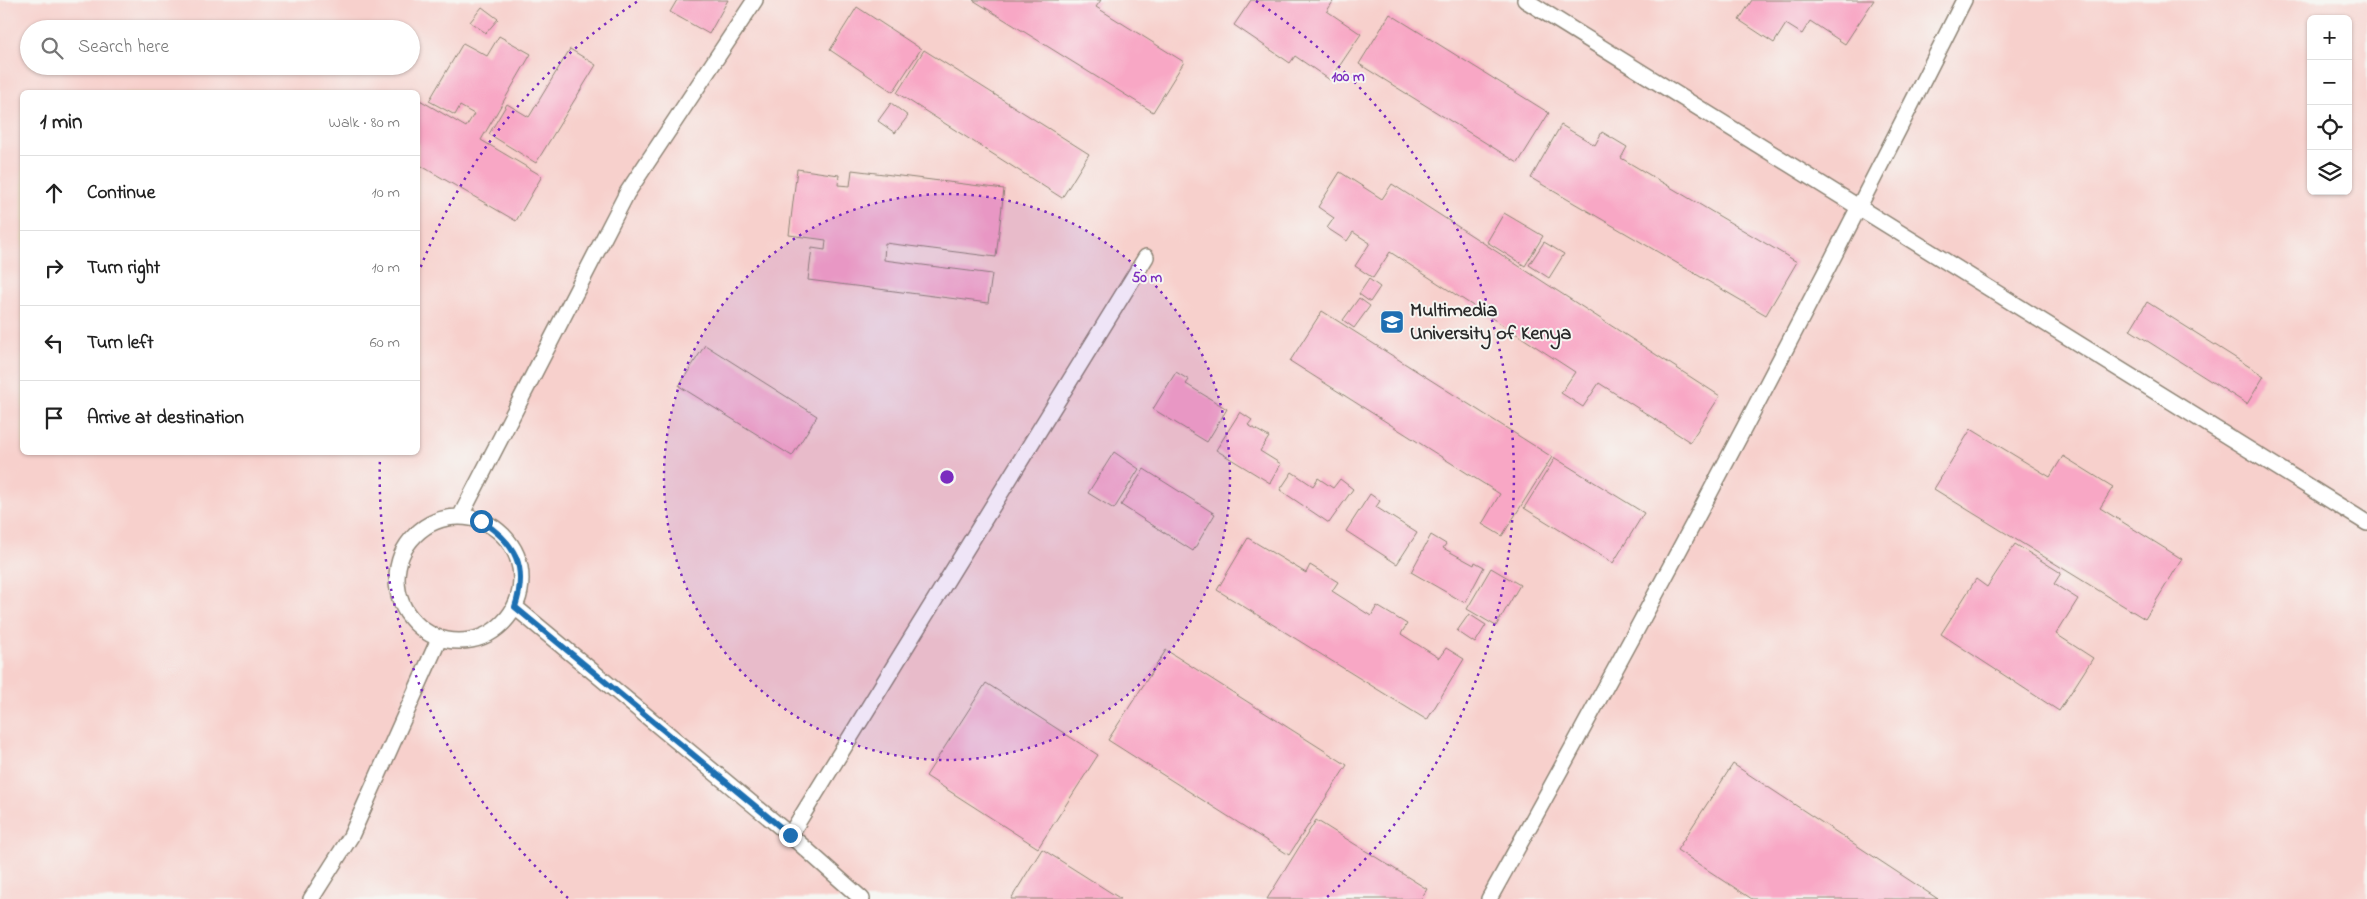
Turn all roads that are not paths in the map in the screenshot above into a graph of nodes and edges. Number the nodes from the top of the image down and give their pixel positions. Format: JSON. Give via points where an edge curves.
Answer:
{"nodes":[{"id":1,"x":755,"y":0,"type":"edge"},
{"id":2,"x":1525,"y":0,"type":"edge"},
{"id":3,"x":1964,"y":0,"type":"edge"},
{"id":4,"x":1860,"y":208,"type":"junction"},
{"id":5,"x":1146,"y":257,"type":"dead end"},
{"id":6,"x":460,"y":517,"type":"junction"},
{"id":7,"x":2367,"y":523,"type":"edge"},
{"id":8,"x":515,"y":607,"type":"junction"},
{"id":9,"x":439,"y":639,"type":"junction"},
{"id":10,"x":790,"y":835,"type":"junction"},
{"id":11,"x":311,"y":899,"type":"edge"},
{"id":12,"x":862,"y":899,"type":"edge"},
{"id":13,"x":1489,"y":899,"type":"edge"}],
"edges":[{"from":1,"to":6,"type":"lane","via":[[627,193]]},
{"from":2,"to":4,"type":"lane"},
{"from":3,"to":4,"type":"lane"},
{"from":4,"to":7,"type":"lane"},
{"from":4,"to":13,"type":"lane","via":[[1601,697]]},
{"from":5,"to":10,"type":"lane"},
{"from":6,"to":8,"type":"lane","via":[[481,521],[499,532],[513,549],[520,568],[520,590]]},
{"from":6,"to":9,"type":"lane","via":[[438,520],[419,531],[405,548],[397,568],[398,591],[405,611],[420,628]]},
{"from":8,"to":9,"type":"lane","via":[[491,633],[466,641]]},
{"from":8,"to":10,"type":"lane"},
{"from":9,"to":11,"type":"lane","via":[[351,836]]},
{"from":10,"to":12,"type":"lane"}]}
